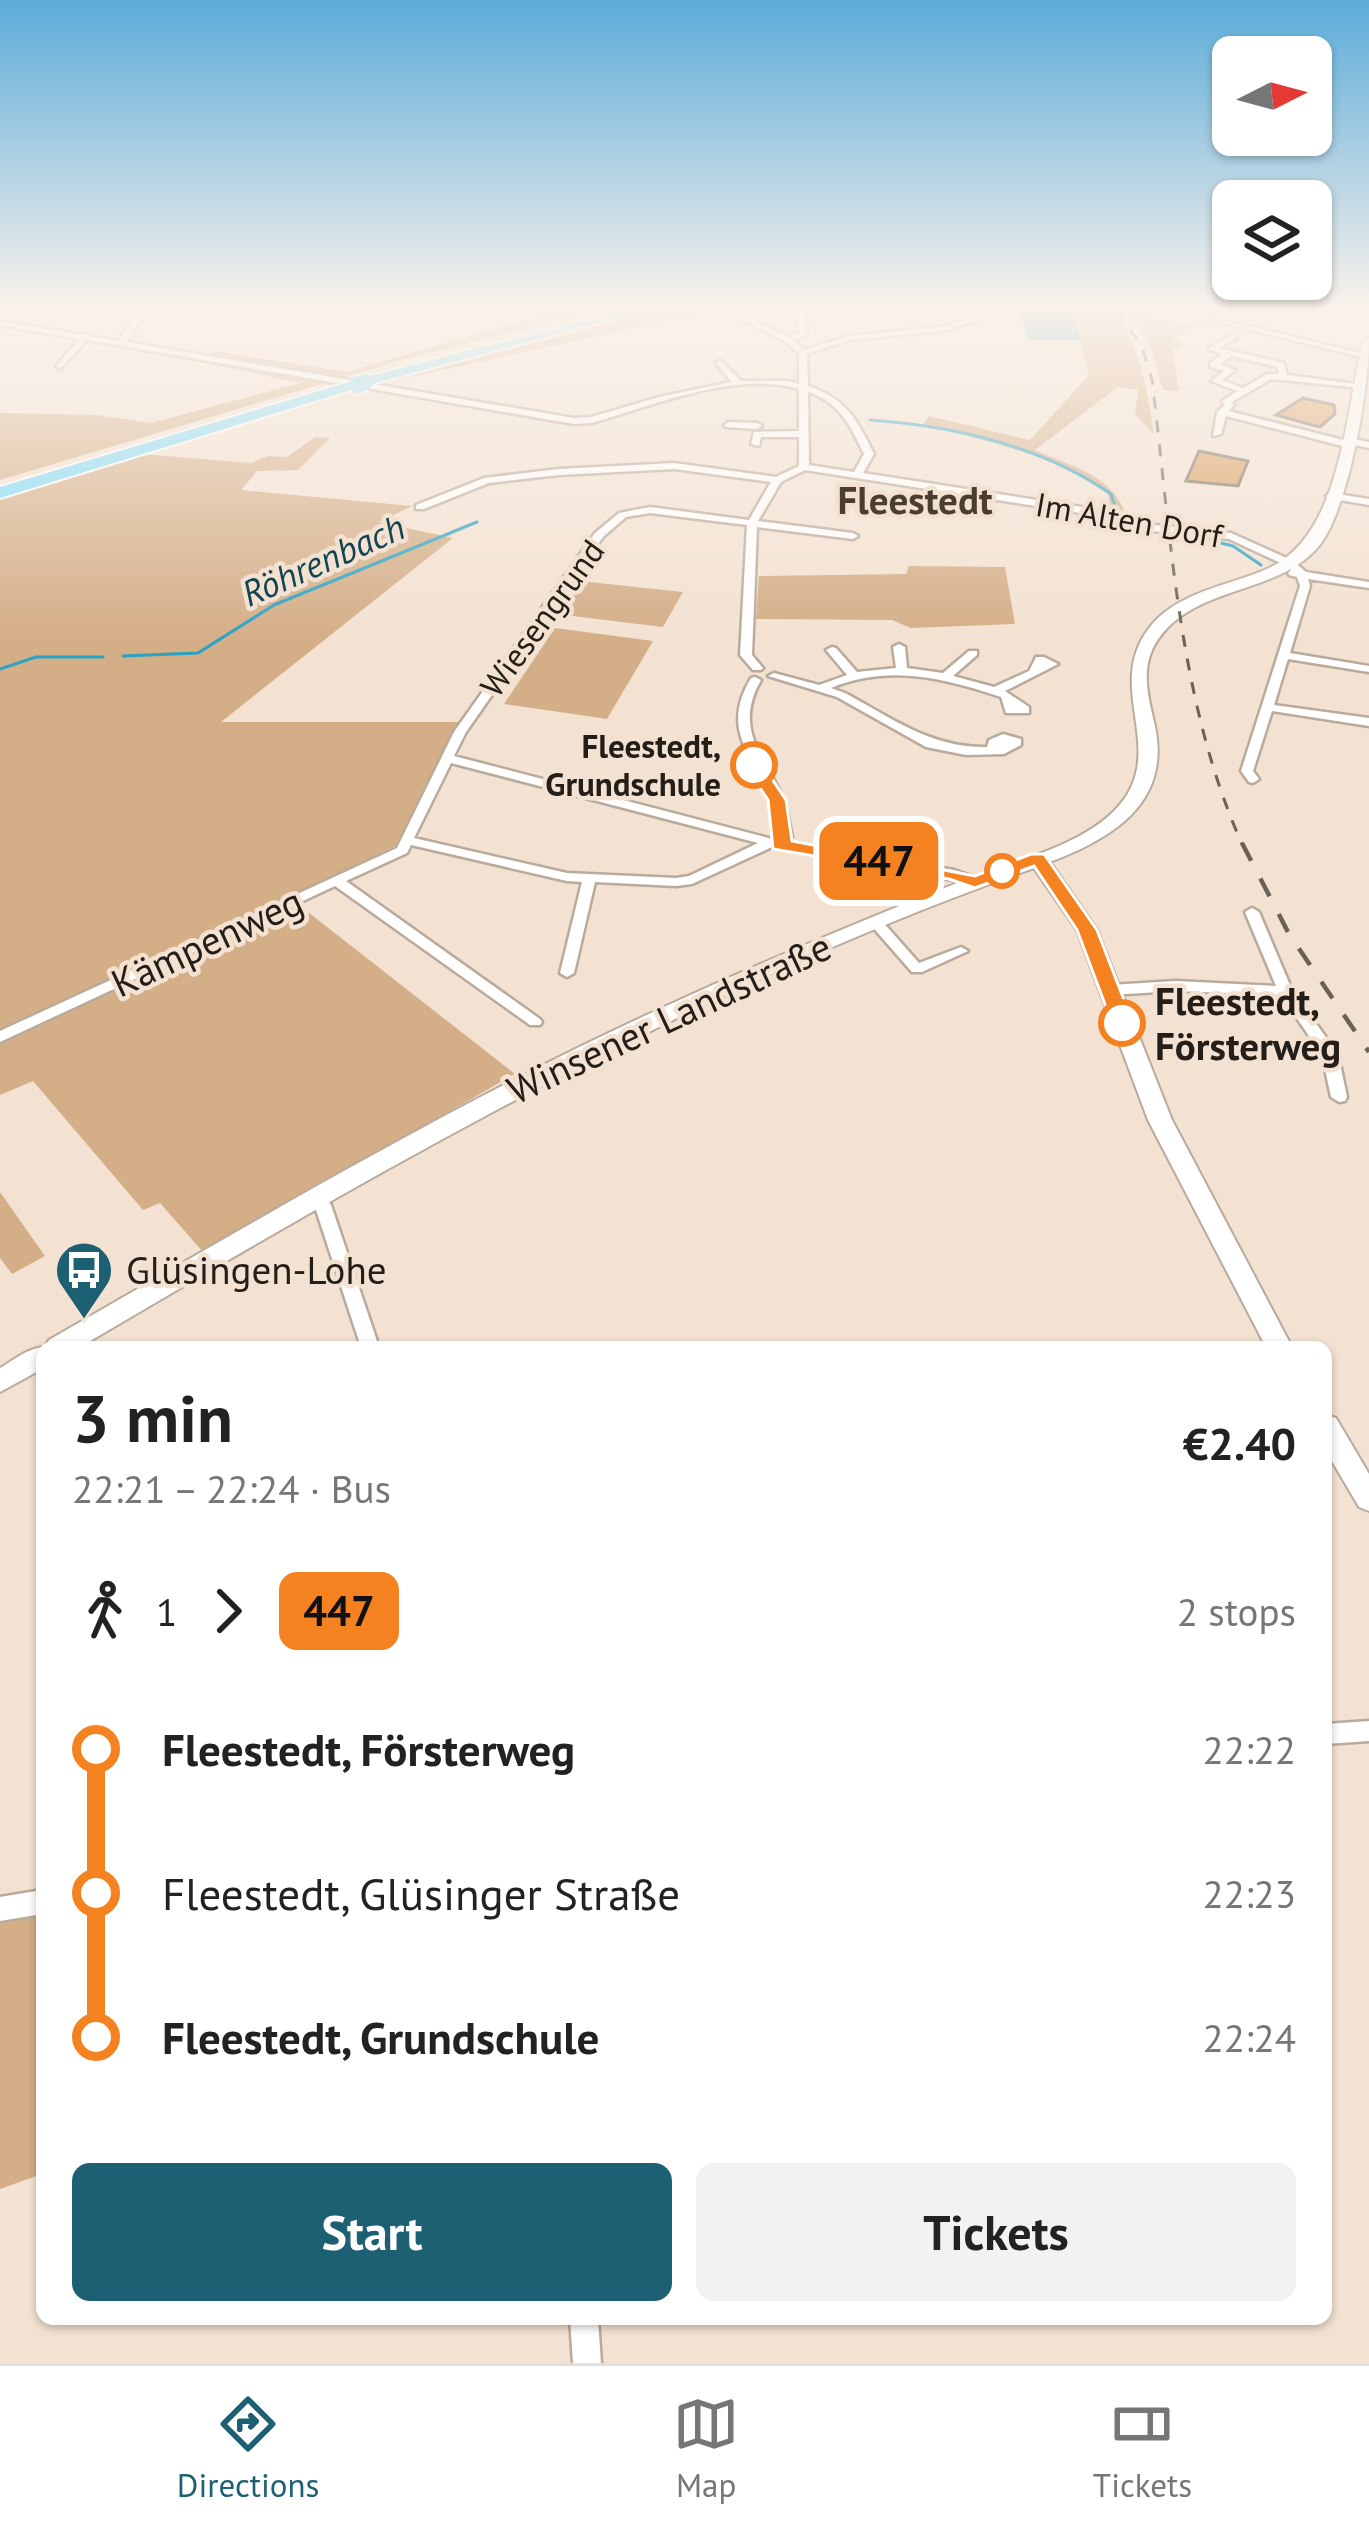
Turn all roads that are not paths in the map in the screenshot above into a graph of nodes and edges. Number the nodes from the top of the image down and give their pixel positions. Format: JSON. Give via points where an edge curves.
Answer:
{"nodes":[{"id":1,"x":220,"y":420,"type":"edge"},
{"id":2,"x":231,"y":420,"type":"edge"},
{"id":3,"x":757,"y":420,"type":"edge"},
{"id":4,"x":804,"y":420,"type":"edge"},
{"id":5,"x":857,"y":420,"type":"edge"},
{"id":6,"x":1221,"y":420,"type":"edge"},
{"id":7,"x":1266,"y":420,"type":"edge"},
{"id":8,"x":1352,"y":423,"type":"joint"},
{"id":9,"x":729,"y":425,"type":"dead end"},
{"id":10,"x":1369,"y":425,"type":"edge"},
{"id":11,"x":805,"y":434,"type":"junction"},
{"id":12,"x":1216,"y":434,"type":"dead end"},
{"id":13,"x":756,"y":435,"type":"junction"},
{"id":14,"x":1346,"y":443,"type":"junction"},
{"id":15,"x":1369,"y":445,"type":"edge"},
{"id":16,"x":804,"y":466,"type":"junction"},
{"id":17,"x":856,"y":477,"type":"junction"},
{"id":18,"x":777,"y":480,"type":"junction"},
{"id":19,"x":0,"y":484,"type":"edge"},
{"id":20,"x":0,"y":493,"type":"edge"},
{"id":21,"x":1331,"y":496,"type":"junction"},
{"id":22,"x":1369,"y":502,"type":"edge"},
{"id":23,"x":420,"y":507,"type":"dead end"},
{"id":24,"x":752,"y":523,"type":"junction"},
{"id":25,"x":853,"y":536,"type":"dead end"},
{"id":26,"x":1285,"y":565,"type":"junction"},
{"id":27,"x":1302,"y":577,"type":"junction"},
{"id":28,"x":1369,"y":585,"type":"edge"},
{"id":29,"x":899,"y":647,"type":"dead end"},
{"id":30,"x":832,"y":650,"type":"dead end"},
{"id":31,"x":973,"y":653,"type":"dead end"},
{"id":32,"x":1282,"y":655,"type":"junction"},
{"id":33,"x":1034,"y":670,"type":"dead end"},
{"id":34,"x":902,"y":671,"type":"junction"},
{"id":35,"x":1368,"y":671,"type":"edge"},
{"id":36,"x":756,"y":674,"type":"junction"},
{"id":37,"x":946,"y":675,"type":"junction"},
{"id":38,"x":854,"y":676,"type":"junction"},
{"id":39,"x":822,"y":688,"type":"junction"},
{"id":40,"x":1266,"y":707,"type":"junction"},
{"id":41,"x":1369,"y":722,"type":"edge"},
{"id":42,"x":993,"y":750,"type":"dead end"},
{"id":43,"x":446,"y":758,"type":"junction"},
{"id":44,"x":1253,"y":779,"type":"dead end"},
{"id":45,"x":409,"y":841,"type":"junction"},
{"id":46,"x":775,"y":844,"type":"junction"},
{"id":47,"x":1037,"y":858,"type":"junction"},
{"id":48,"x":589,"y":879,"type":"junction"},
{"id":49,"x":338,"y":882,"type":"junction"},
{"id":50,"x":975,"y":882,"type":"junction"},
{"id":51,"x":1252,"y":913,"type":"dead end"},
{"id":52,"x":876,"y":922,"type":"junction"},
{"id":53,"x":961,"y":951,"type":"dead end"},
{"id":54,"x":567,"y":974,"type":"dead end"},
{"id":55,"x":1110,"y":990,"type":"junction"},
{"id":56,"x":1285,"y":991,"type":"junction"},
{"id":57,"x":535,"y":1022,"type":"dead end"},
{"id":58,"x":0,"y":1037,"type":"edge"},
{"id":59,"x":1339,"y":1097,"type":"dead end"},
{"id":60,"x":317,"y":1198,"type":"junction"},
{"id":61,"x":68,"y":1341,"type":"edge"},
{"id":62,"x":368,"y":1341,"type":"edge"},
{"id":63,"x":1276,"y":1341,"type":"edge"},
{"id":64,"x":36,"y":1360,"type":"edge"},
{"id":65,"x":0,"y":1381,"type":"edge"},
{"id":66,"x":1332,"y":1436,"type":"edge"},
{"id":67,"x":1369,"y":1499,"type":"edge"},
{"id":68,"x":1369,"y":1731,"type":"edge"},
{"id":69,"x":1332,"y":1734,"type":"edge"},
{"id":70,"x":36,"y":1903,"type":"edge"},
{"id":71,"x":0,"y":1909,"type":"edge"},
{"id":72,"x":584,"y":2325,"type":"edge"},
{"id":73,"x":587,"y":2363,"type":"edge"}],
"edges":[{"from":1,"to":19,"type":"highway"},
{"from":2,"to":20,"type":"highway"},
{"from":3,"to":13,"type":"street"},
{"from":4,"to":11,"type":"street"},
{"from":5,"to":17,"type":"street","via":[[869,454]]},
{"from":6,"to":12,"type":"street"},
{"from":7,"to":14,"type":"street"},
{"from":8,"to":10,"type":"street"},
{"from":8,"to":14,"type":"street"},
{"from":9,"to":13,"type":"street"},
{"from":11,"to":13,"type":"street"},
{"from":11,"to":16,"type":"street"},
{"from":14,"to":15,"type":"street"},
{"from":14,"to":21,"type":"street"},
{"from":16,"to":17,"type":"street","name":"Im Alten Dorf"},
{"from":16,"to":18,"type":"street"},
{"from":17,"to":26,"type":"street","name":"Im Alten Dorf","via":[[1225,535]]},
{"from":18,"to":23,"type":"street","via":[[674,466],[559,472],[487,480]]},
{"from":18,"to":24,"type":"street"},
{"from":21,"to":22,"type":"street"},
{"from":21,"to":26,"type":"street","via":[[1316,540]]},
{"from":24,"to":25,"type":"street"},
{"from":24,"to":36,"type":"street","via":[[746,655]]},
{"from":24,"to":43,"type":"street","name":"Wiesengrund","via":[[650,510],[623,515],[599,535]]},
{"from":26,"to":27,"type":"street"},
{"from":26,"to":47,"type":"street","name":"Winsener Landstraße","via":[[1193,601],[1161,624],[1138,673],[1151,755],[1140,791],[1106,827]]},
{"from":27,"to":28,"type":"street"},
{"from":27,"to":32,"type":"street"},
{"from":29,"to":34,"type":"street"},
{"from":30,"to":38,"type":"street"},
{"from":31,"to":37,"type":"street"},
{"from":32,"to":35,"type":"street"},
{"from":32,"to":40,"type":"street"},
{"from":33,"to":37,"type":"street","via":[[1000,693]]},
{"from":34,"to":37,"type":"street"},
{"from":34,"to":38,"type":"street"},
{"from":36,"to":39,"type":"street"},
{"from":36,"to":46,"type":"street","via":[[745,694],[746,744],[777,800],[785,837]]},
{"from":38,"to":39,"type":"street"},
{"from":39,"to":42,"type":"street","via":[[929,744]]},
{"from":40,"to":41,"type":"street"},
{"from":40,"to":44,"type":"street","via":[[1247,771]]},
{"from":43,"to":45,"type":"street","name":"Wiesengrund"},
{"from":43,"to":46,"type":"street"},
{"from":45,"to":48,"type":"street"},
{"from":45,"to":49,"type":"street","name":"Kämpenweg"},
{"from":46,"to":48,"type":"street","via":[[692,880]]},
{"from":46,"to":50,"type":"street"},
{"from":47,"to":50,"type":"street","name":"Winsener Landstraße"},
{"from":47,"to":55,"type":"street","via":[[1087,930]]},
{"from":48,"to":54,"type":"street"},
{"from":49,"to":57,"type":"street"},
{"from":49,"to":58,"type":"street","name":"Kämpenweg"},
{"from":50,"to":52,"type":"street","name":"Winsener Landstraße"},
{"from":51,"to":56,"type":"street"},
{"from":52,"to":53,"type":"street","via":[[916,969]]},
{"from":52,"to":60,"type":"street","name":"Winsener Landstraße","via":[[562,1061]]},
{"from":55,"to":56,"type":"street"},
{"from":55,"to":63,"type":"street","via":[[1179,1163]]},
{"from":56,"to":59,"type":"street","via":[[1330,1054]]},
{"from":60,"to":61,"type":"street","name":"Winsener Landstraße"},
{"from":60,"to":62,"type":"street"},
{"from":64,"to":65,"type":"street"},
{"from":66,"to":67,"type":"street"},
{"from":68,"to":69,"type":"street"},
{"from":70,"to":71,"type":"street"},
{"from":72,"to":73,"type":"street"}]}
